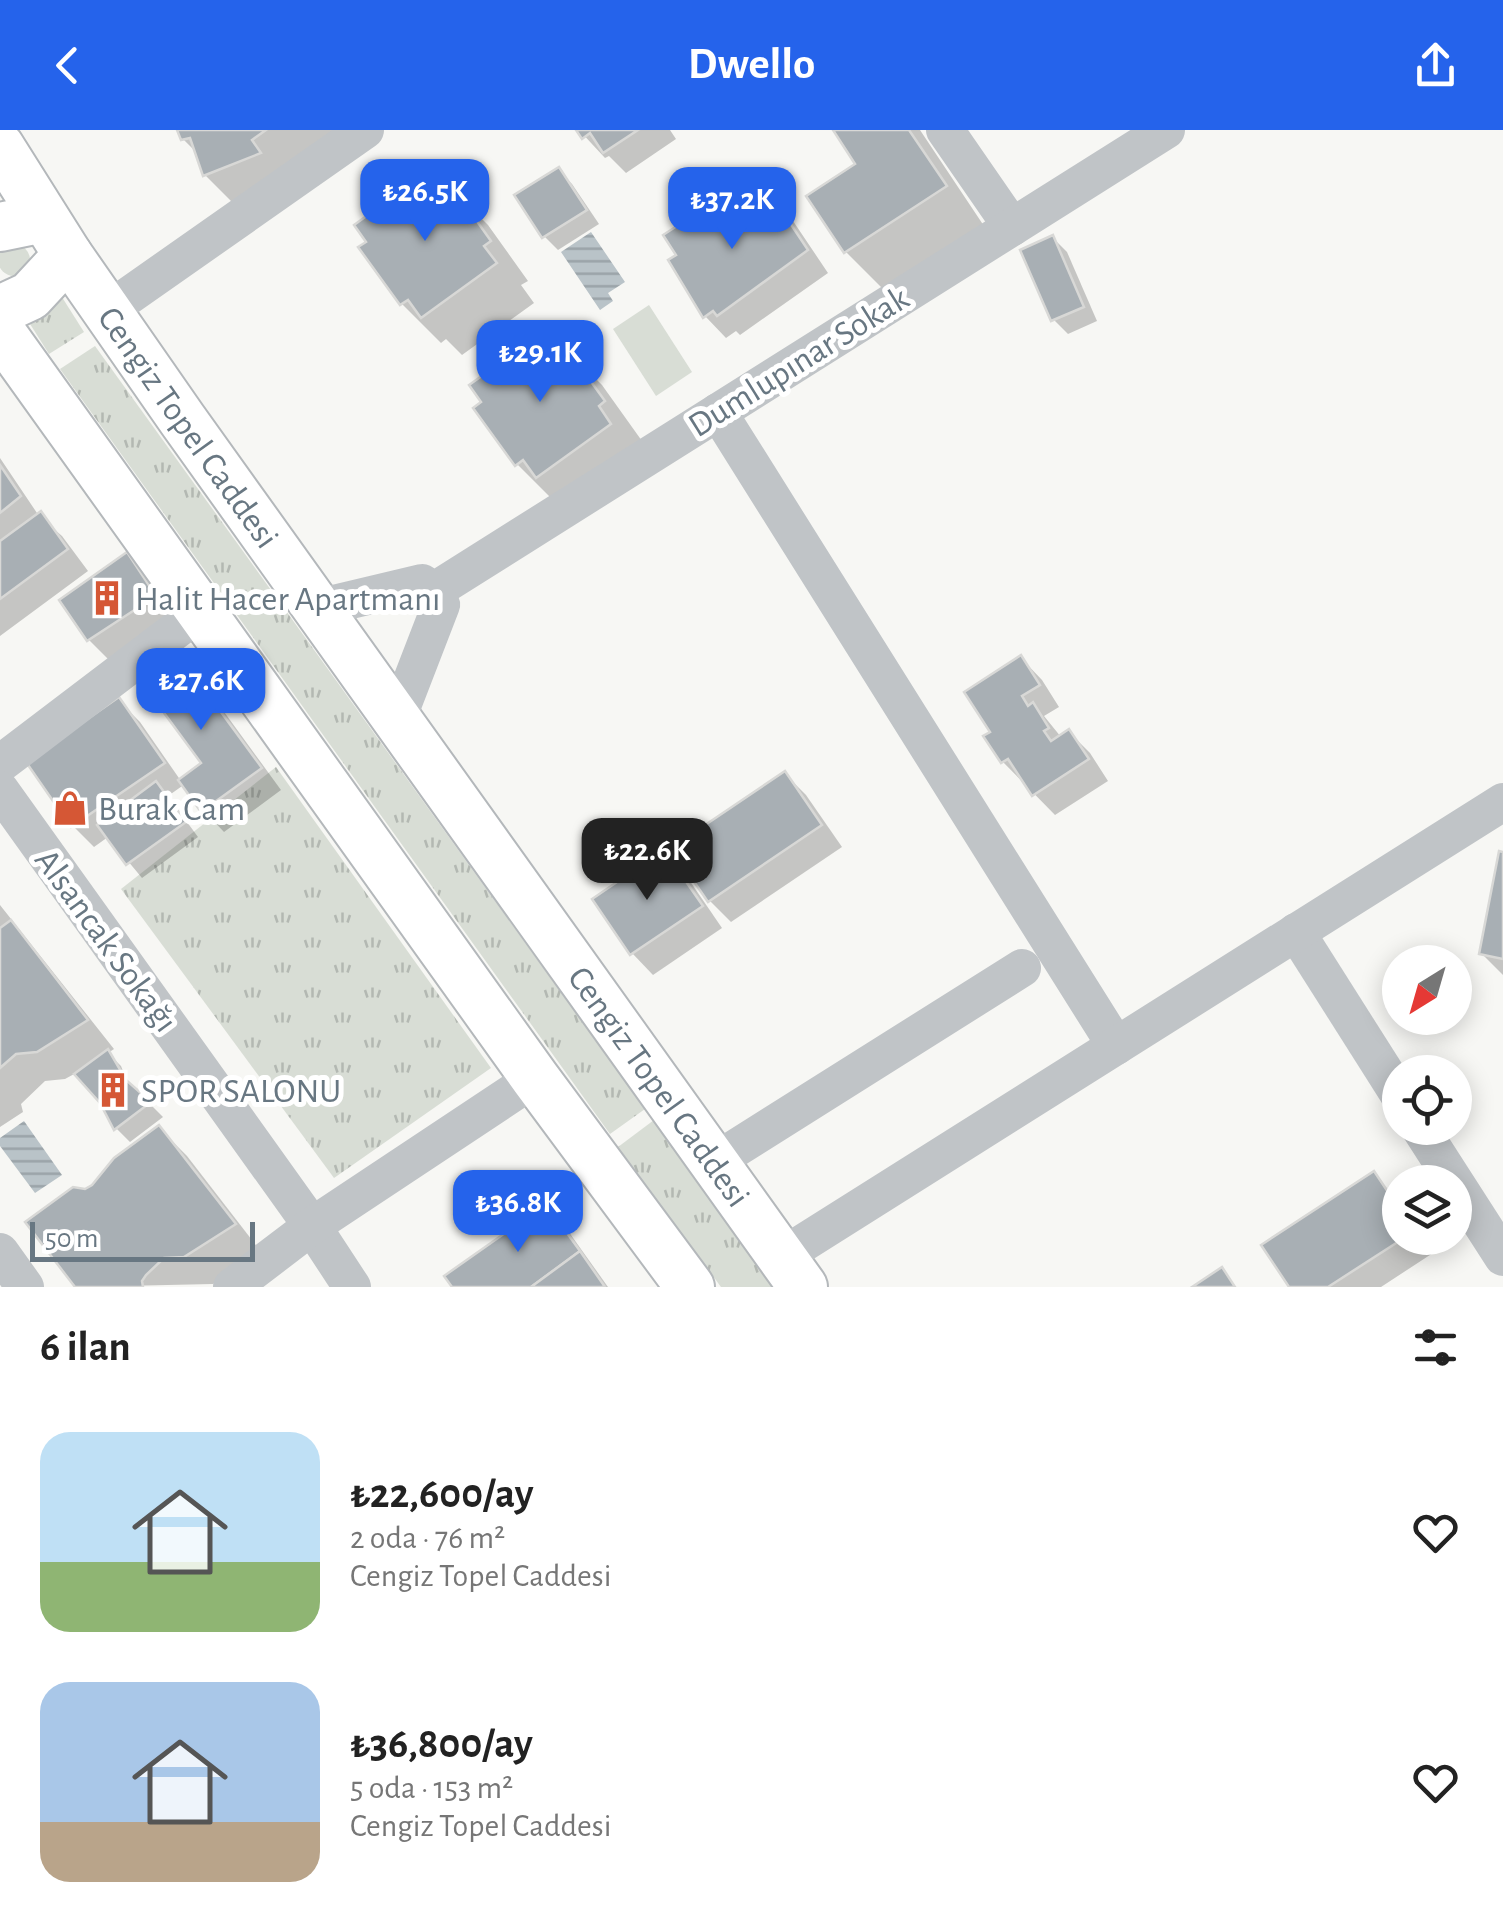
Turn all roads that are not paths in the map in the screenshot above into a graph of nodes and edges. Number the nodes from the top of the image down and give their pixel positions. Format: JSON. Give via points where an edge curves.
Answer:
{"nodes":[{"id":1,"x":365,"y":130,"type":"edge"},
{"id":2,"x":945,"y":130,"type":"edge"},
{"id":3,"x":1166,"y":130,"type":"edge"},
{"id":4,"x":0,"y":147,"type":"edge"},
{"id":5,"x":1012,"y":227,"type":"junction"},
{"id":6,"x":37,"y":234,"type":"edge"},
{"id":7,"x":0,"y":310,"type":"edge"},
{"id":8,"x":107,"y":311,"type":"junction"},
{"id":9,"x":0,"y":332,"type":"edge"},
{"id":10,"x":718,"y":412,"type":"junction"},
{"id":11,"x":430,"y":593,"type":"junction"},
{"id":12,"x":317,"y":608,"type":"junction"},
{"id":13,"x":202,"y":612,"type":"junction"},
{"id":14,"x":397,"y":719,"type":"junction"},
{"id":15,"x":0,"y":764,"type":"edge"},
{"id":16,"x":0,"y":790,"type":"edge"},
{"id":17,"x":1503,"y":802,"type":"edge"},
{"id":18,"x":1296,"y":932,"type":"junction"},
{"id":19,"x":1022,"y":968,"type":"dead end"},
{"id":20,"x":1116,"y":1046,"type":"junction"},
{"id":21,"x":1382,"y":1068,"type":"edge"},
{"id":22,"x":535,"y":1078,"type":"junction"},
{"id":23,"x":1431,"y":1145,"type":"edge"},
{"id":24,"x":714,"y":1162,"type":"junction"},
{"id":25,"x":312,"y":1226,"type":"junction"},
{"id":26,"x":0,"y":1252,"type":"edge"},
{"id":27,"x":1503,"y":1257,"type":"edge"},
{"id":28,"x":792,"y":1272,"type":"edge"},
{"id":29,"x":24,"y":1287,"type":"edge"},
{"id":30,"x":232,"y":1287,"type":"edge"},
{"id":31,"x":352,"y":1287,"type":"edge"},
{"id":32,"x":690,"y":1287,"type":"edge"}],
"edges":[{"from":1,"to":8,"type":"street"},
{"from":2,"to":5,"type":"street"},
{"from":3,"to":5,"type":"street","name":"Dumlupınar Sokak"},
{"from":4,"to":6,"type":"main road","name":"Cengiz Topel Caddesi"},
{"from":5,"to":10,"type":"street","name":"Dumlupınar Sokak"},
{"from":6,"to":7,"type":"main road","via":[[30,296]]},
{"from":6,"to":8,"type":"main road","name":"Cengiz Topel Caddesi"},
{"from":8,"to":12,"type":"main road","name":"Cengiz Topel Caddesi"},
{"from":9,"to":13,"type":"main road"},
{"from":10,"to":11,"type":"street","name":"Dumlupınar Sokak"},
{"from":10,"to":20,"type":"street"},
{"from":11,"to":12,"type":"street","via":[[422,582]]},
{"from":11,"to":14,"type":"street","via":[[442,605]]},
{"from":12,"to":14,"type":"main road","name":"Cengiz Topel Caddesi"},
{"from":13,"to":15,"type":"street"},
{"from":13,"to":22,"type":"main road"},
{"from":14,"to":24,"type":"main road","name":"Cengiz Topel Caddesi"},
{"from":16,"to":25,"type":"street","name":"Alsancak Sokağı"},
{"from":17,"to":18,"type":"street"},
{"from":18,"to":20,"type":"street"},
{"from":18,"to":21,"type":"street"},
{"from":19,"to":24,"type":"street"},
{"from":20,"to":28,"type":"street"},
{"from":22,"to":25,"type":"street"},
{"from":22,"to":32,"type":"main road"},
{"from":23,"to":27,"type":"street"},
{"from":24,"to":28,"type":"main road","name":"Cengiz Topel Caddesi"},
{"from":25,"to":30,"type":"street"},
{"from":25,"to":31,"type":"street","name":"Alsancak Sokağı"},
{"from":26,"to":29,"type":"street"}]}
